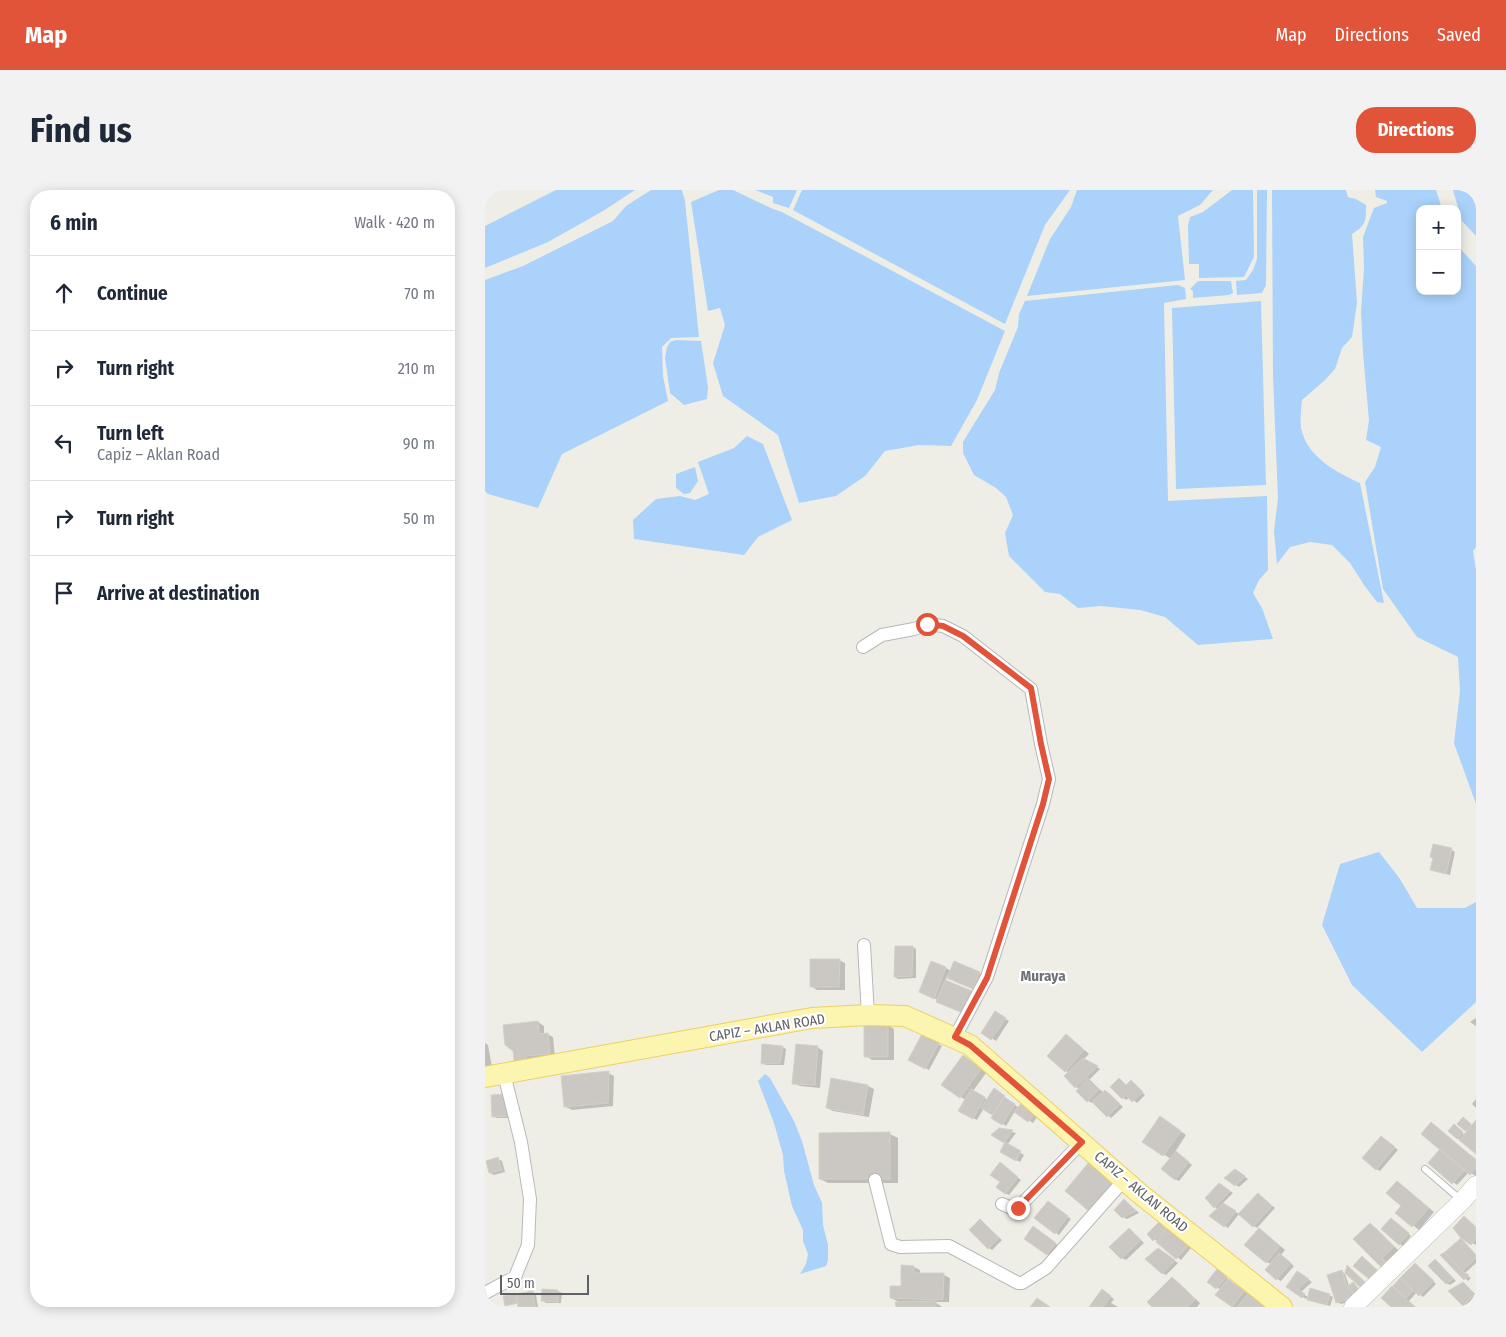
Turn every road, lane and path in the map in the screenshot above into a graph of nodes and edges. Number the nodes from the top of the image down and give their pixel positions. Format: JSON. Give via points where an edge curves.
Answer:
{"nodes":[{"id":1,"x":863,"y":647,"type":"dead end"},
{"id":2,"x":863,"y":945,"type":"dead end"},
{"id":3,"x":868,"y":1015,"type":"junction"},
{"id":4,"x":955,"y":1037,"type":"junction"},
{"id":5,"x":495,"y":1075,"type":"edge"},
{"id":6,"x":1082,"y":1142,"type":"junction"},
{"id":7,"x":1425,"y":1168,"type":"dead end"},
{"id":8,"x":875,"y":1180,"type":"dead end"},
{"id":9,"x":1125,"y":1180,"type":"junction"},
{"id":10,"x":1476,"y":1185,"type":"edge"},
{"id":11,"x":1462,"y":1201,"type":"junction"},
{"id":12,"x":1002,"y":1204,"type":"dead end"},
{"id":13,"x":485,"y":1293,"type":"edge"},
{"id":14,"x":1282,"y":1307,"type":"edge"},
{"id":15,"x":1353,"y":1307,"type":"edge"}],
"edges":[{"from":1,"to":4,"type":"street","via":[[882,634],[927,624],[943,626],[963,636],[1031,688],[1049,779],[987,978]]},
{"from":2,"to":3,"type":"street"},
{"from":3,"to":4,"type":"main road","name":"CAPIZ – AKLAN ROAD","via":[[905,1016]]},
{"from":3,"to":5,"type":"main road","name":"CAPIZ – AKLAN ROAD","via":[[812,1018]]},
{"from":4,"to":6,"type":"main road","name":"CAPIZ – AKLAN ROAD","via":[[970,1045]]},
{"from":5,"to":13,"type":"street","via":[[521,1142],[530,1199],[528,1245],[515,1276]]},
{"from":6,"to":9,"type":"main road","name":"CAPIZ – AKLAN ROAD"},
{"from":6,"to":12,"type":"street","via":[[1018,1208]]},
{"from":7,"to":11,"type":"lane"},
{"from":8,"to":9,"type":"street","via":[[891,1244],[949,1246],[1022,1283],[1046,1268]]},
{"from":9,"to":14,"type":"main road","name":"CAPIZ – AKLAN ROAD"},
{"from":10,"to":11,"type":"main road"},
{"from":11,"to":15,"type":"main road"}]}
